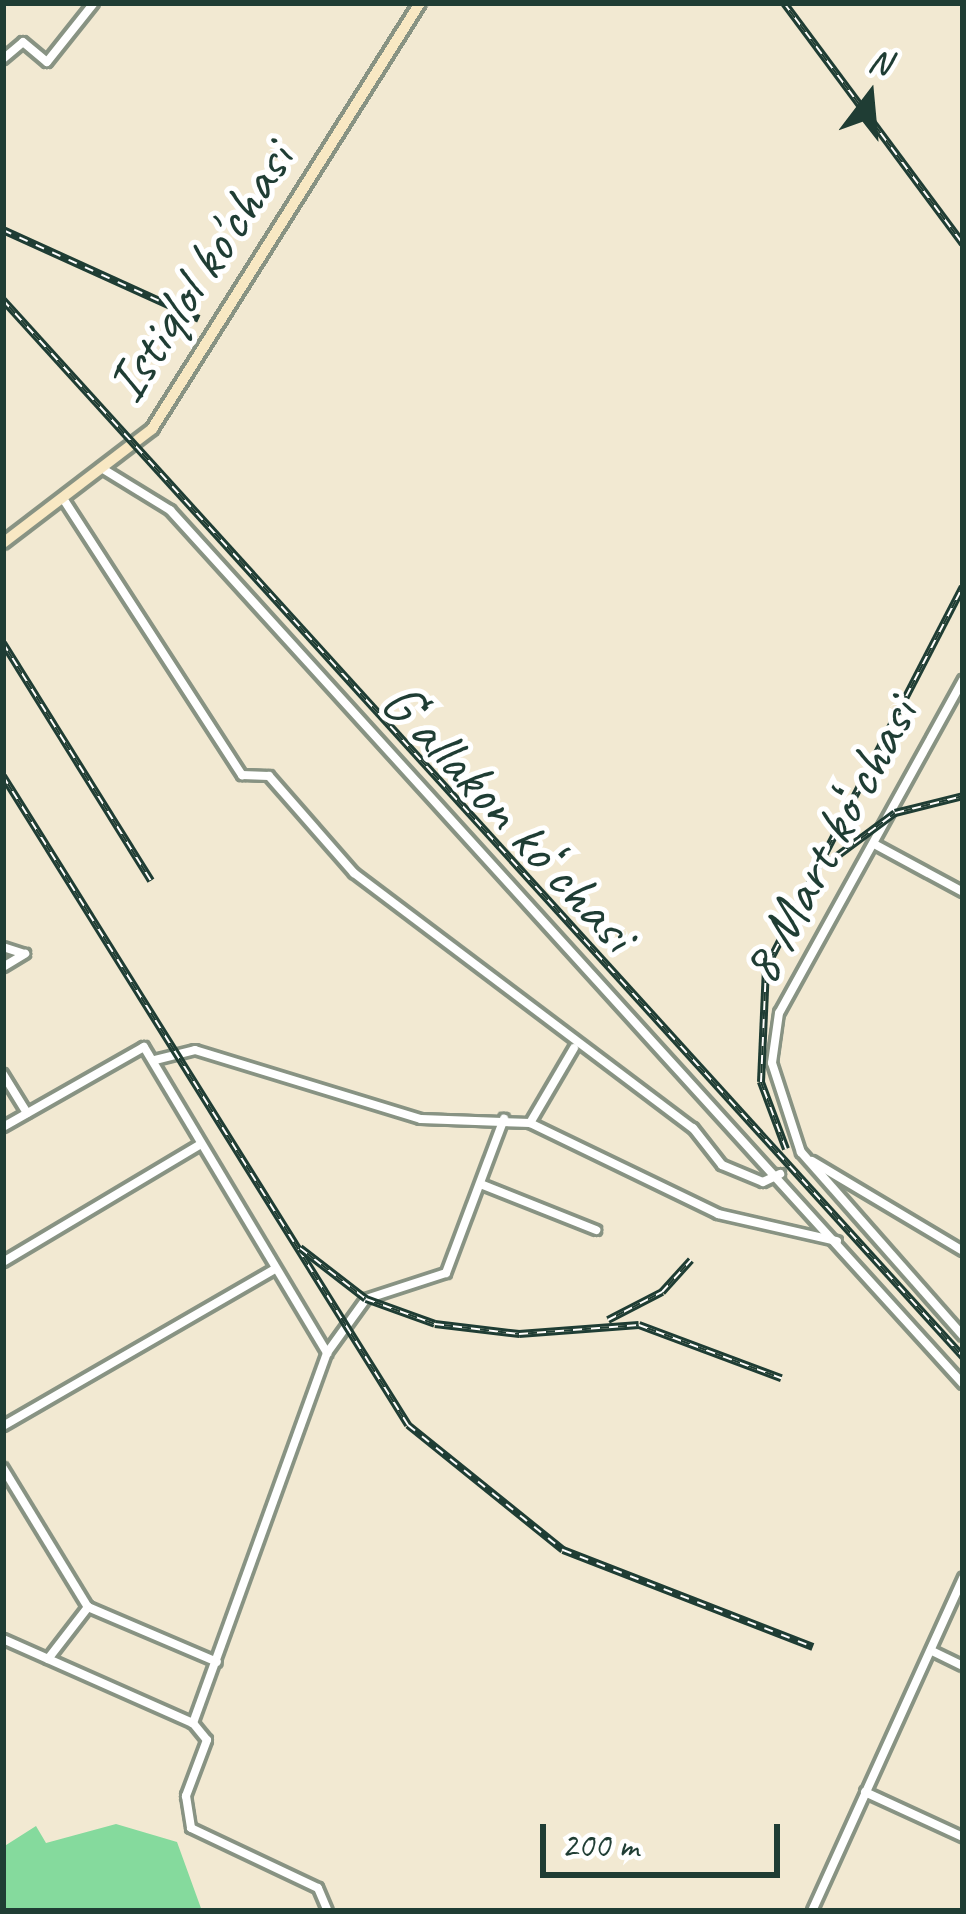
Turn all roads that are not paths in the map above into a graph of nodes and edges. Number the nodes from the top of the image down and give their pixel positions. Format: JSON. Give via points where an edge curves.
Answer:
{"nodes":[{"id":1,"x":94,"y":3,"type":"edge"},
{"id":2,"x":420,"y":3,"type":"edge"},
{"id":3,"x":3,"y":59,"type":"edge"},
{"id":4,"x":103,"y":469,"type":"junction"},
{"id":5,"x":64,"y":500,"type":"junction"},
{"id":6,"x":3,"y":543,"type":"edge"},
{"id":7,"x":963,"y":680,"type":"edge"},
{"id":8,"x":876,"y":844,"type":"junction"},
{"id":9,"x":963,"y":892,"type":"edge"},
{"id":10,"x":3,"y":947,"type":"edge"},
{"id":11,"x":3,"y":967,"type":"edge"},
{"id":12,"x":574,"y":1048,"type":"junction"},
{"id":13,"x":154,"y":1060,"type":"junction"},
{"id":14,"x":3,"y":1074,"type":"edge"},
{"id":15,"x":27,"y":1113,"type":"junction"},
{"id":16,"x":504,"y":1119,"type":"junction"},
{"id":17,"x":530,"y":1123,"type":"junction"},
{"id":18,"x":3,"y":1127,"type":"edge"},
{"id":19,"x":201,"y":1144,"type":"junction"},
{"id":20,"x":806,"y":1157,"type":"junction"},
{"id":21,"x":780,"y":1174,"type":"junction"},
{"id":22,"x":483,"y":1185,"type":"junction"},
{"id":23,"x":596,"y":1230,"type":"dead end"},
{"id":24,"x":837,"y":1240,"type":"junction"},
{"id":25,"x":963,"y":1251,"type":"edge"},
{"id":26,"x":3,"y":1262,"type":"edge"},
{"id":27,"x":275,"y":1269,"type":"junction"},
{"id":28,"x":963,"y":1336,"type":"edge"},
{"id":29,"x":327,"y":1353,"type":"junction"},
{"id":30,"x":963,"y":1384,"type":"edge"},
{"id":31,"x":3,"y":1426,"type":"edge"},
{"id":32,"x":3,"y":1468,"type":"edge"},
{"id":33,"x":963,"y":1578,"type":"edge"},
{"id":34,"x":88,"y":1607,"type":"junction"},
{"id":35,"x":3,"y":1639,"type":"edge"},
{"id":36,"x":932,"y":1651,"type":"junction"},
{"id":37,"x":48,"y":1658,"type":"junction"},
{"id":38,"x":217,"y":1662,"type":"junction"},
{"id":39,"x":963,"y":1666,"type":"edge"},
{"id":40,"x":193,"y":1723,"type":"junction"},
{"id":41,"x":865,"y":1792,"type":"junction"},
{"id":42,"x":963,"y":1837,"type":"edge"},
{"id":43,"x":328,"y":1911,"type":"edge"},
{"id":44,"x":812,"y":1911,"type":"edge"}],
"edges":[{"from":1,"to":3,"type":"street","via":[[47,62],[23,42]]},
{"from":2,"to":4,"type":"main road","name":"Istiqlol ko'chasi","via":[[165,413]]},
{"from":4,"to":5,"type":"main road","name":"Istiqlol ko'chasi"},
{"from":4,"to":21,"type":"street","name":"Gʻallakon koʻchasi","via":[[170,511]]},
{"from":5,"to":6,"type":"main road","name":"Istiqlol ko'chasi"},
{"from":5,"to":12,"type":"street","via":[[242,775],[269,776],[354,873]]},
{"from":7,"to":8,"type":"street","name":"8 Mart koʻchasi"},
{"from":8,"to":9,"type":"street"},
{"from":8,"to":20,"type":"street","name":"8 Mart koʻchasi","via":[[779,1012],[772,1063],[785,1129]]},
{"from":10,"to":11,"type":"street","via":[[26,954]]},
{"from":12,"to":17,"type":"street"},
{"from":12,"to":21,"type":"street","via":[[692,1128],[724,1167],[763,1182]]},
{"from":13,"to":15,"type":"street","via":[[140,1046]]},
{"from":13,"to":16,"type":"street","via":[[195,1050],[421,1119]]},
{"from":13,"to":19,"type":"street"},
{"from":14,"to":15,"type":"street"},
{"from":15,"to":18,"type":"street"},
{"from":16,"to":17,"type":"street"},
{"from":16,"to":22,"type":"street"},
{"from":17,"to":24,"type":"street","via":[[718,1214]]},
{"from":19,"to":26,"type":"street"},
{"from":19,"to":27,"type":"street"},
{"from":20,"to":25,"type":"street"},
{"from":20,"to":28,"type":"street","name":"8 Mart koʻchasi"},
{"from":21,"to":24,"type":"street","name":"Gʻallakon koʻchasi"},
{"from":22,"to":23,"type":"street"},
{"from":22,"to":29,"type":"street","via":[[446,1273],[366,1299]]},
{"from":24,"to":30,"type":"street","name":"Gʻallakon koʻchasi"},
{"from":27,"to":29,"type":"street"},
{"from":27,"to":31,"type":"street"},
{"from":29,"to":38,"type":"street"},
{"from":32,"to":34,"type":"street"},
{"from":33,"to":36,"type":"street"},
{"from":34,"to":37,"type":"street"},
{"from":34,"to":38,"type":"street"},
{"from":35,"to":37,"type":"street"},
{"from":36,"to":39,"type":"street"},
{"from":36,"to":41,"type":"street"},
{"from":37,"to":40,"type":"street"},
{"from":38,"to":40,"type":"street"},
{"from":40,"to":43,"type":"street","via":[[207,1740],[186,1796],[191,1828],[318,1888]]},
{"from":41,"to":42,"type":"street"},
{"from":41,"to":44,"type":"street"}]}
